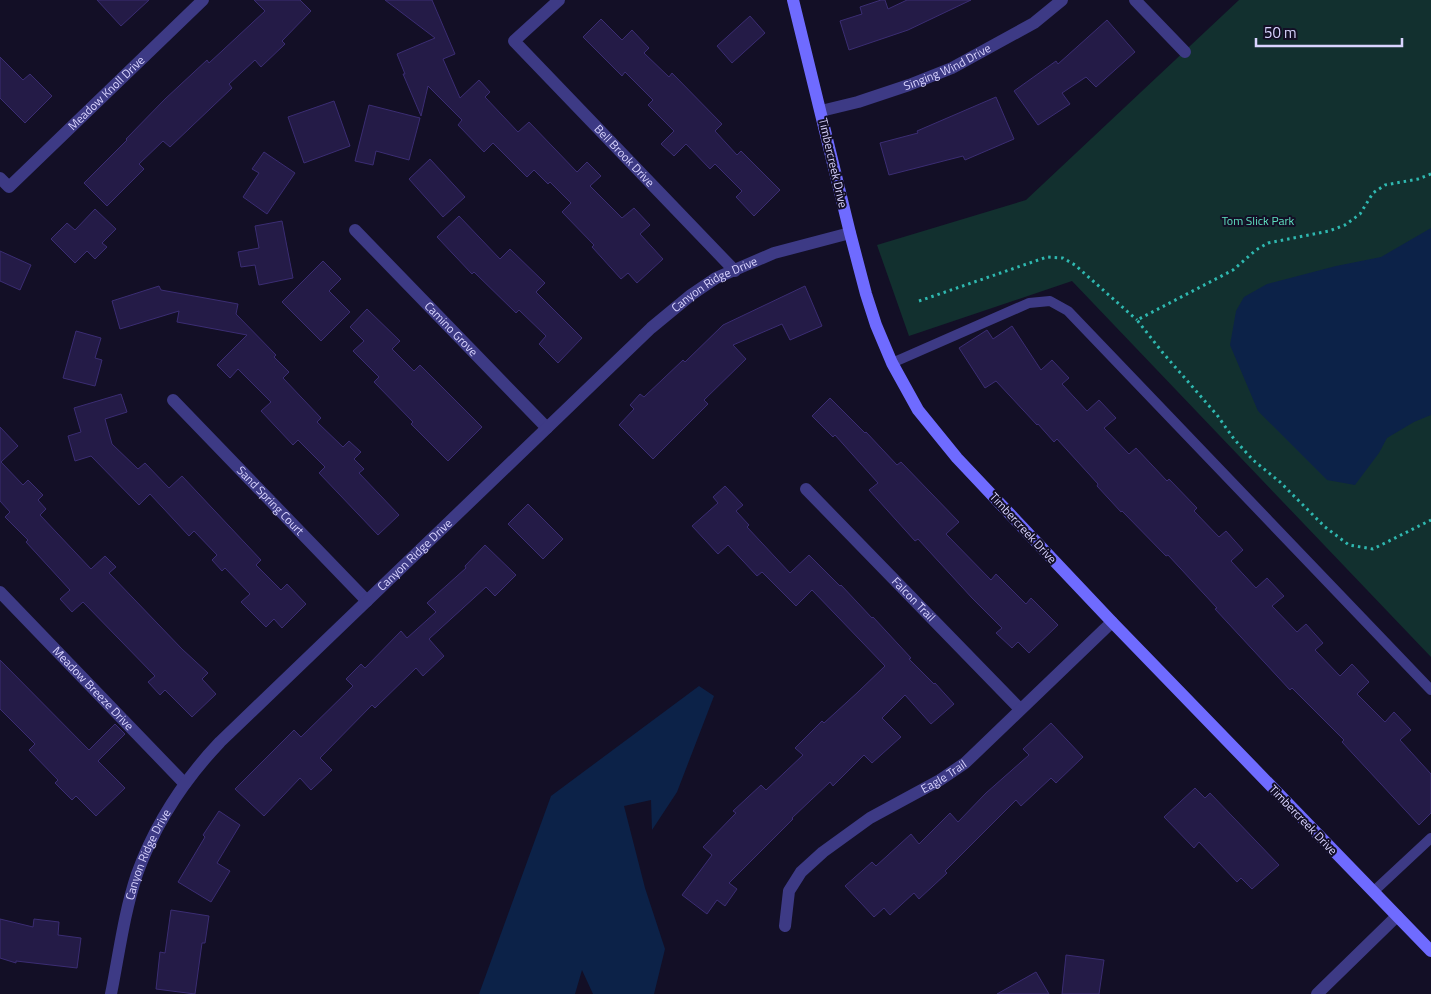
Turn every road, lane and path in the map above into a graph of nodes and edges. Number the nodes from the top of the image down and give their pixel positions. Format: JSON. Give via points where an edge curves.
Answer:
{"nodes":[{"id":1,"x":203,"y":0,"type":"edge"},
{"id":2,"x":559,"y":0,"type":"edge"},
{"id":3,"x":793,"y":0,"type":"edge"},
{"id":4,"x":1062,"y":0,"type":"edge"},
{"id":5,"x":1135,"y":0,"type":"edge"},
{"id":6,"x":1185,"y":52,"type":"dead end"},
{"id":7,"x":821,"y":111,"type":"junction"},
{"id":8,"x":1431,"y":174,"type":"edge"},
{"id":9,"x":0,"y":178,"type":"edge"},
{"id":10,"x":355,"y":230,"type":"dead end"},
{"id":11,"x":850,"y":233,"type":"junction"},
{"id":12,"x":736,"y":271,"type":"junction"},
{"id":13,"x":919,"y":301,"type":"dead end"},
{"id":14,"x":1137,"y":320,"type":"junction"},
{"id":15,"x":892,"y":363,"type":"junction"},
{"id":16,"x":173,"y":400,"type":"dead end"},
{"id":17,"x":547,"y":428,"type":"junction"},
{"id":18,"x":806,"y":489,"type":"dead end"},
{"id":19,"x":1431,"y":520,"type":"edge"},
{"id":20,"x":0,"y":592,"type":"edge"},
{"id":21,"x":367,"y":601,"type":"junction"},
{"id":22,"x":1112,"y":622,"type":"junction"},
{"id":23,"x":1431,"y":690,"type":"edge"},
{"id":24,"x":1020,"y":709,"type":"junction"},
{"id":25,"x":185,"y":784,"type":"junction"},
{"id":26,"x":1431,"y":838,"type":"edge"},
{"id":27,"x":1374,"y":892,"type":"junction"},
{"id":28,"x":1397,"y":916,"type":"junction"},
{"id":29,"x":785,"y":926,"type":"dead end"},
{"id":30,"x":1431,"y":951,"type":"edge"},
{"id":31,"x":111,"y":994,"type":"edge"},
{"id":32,"x":1317,"y":994,"type":"edge"}],
"edges":[{"from":1,"to":9,"type":"street","name":"Meadow Knoll Drive","via":[[9,188]]},
{"from":2,"to":12,"type":"street","name":"Bell Brook Drive","via":[[514,42]]},
{"from":3,"to":7,"type":"street","name":"Timbercreek Drive"},
{"from":4,"to":7,"type":"street","name":"Singing Wind Drive","via":[[1034,23],[952,68],[858,102]]},
{"from":5,"to":6,"type":"street"},
{"from":7,"to":11,"type":"street","name":"Timbercreek Drive"},
{"from":8,"to":14,"type":"path","via":[[1385,185],[1373,193],[1360,214],[1345,225],[1268,243],[1232,270]]},
{"from":10,"to":17,"type":"street","name":"Camino Grove"},
{"from":11,"to":12,"type":"street","name":"Canyon Ridge Drive","via":[[774,253]]},
{"from":11,"to":15,"type":"street","name":"Timbercreek Drive","via":[[868,302]]},
{"from":12,"to":17,"type":"street","name":"Canyon Ridge Drive","via":[[716,278],[690,295]]},
{"from":13,"to":14,"type":"path","via":[[1047,257],[1063,258]]},
{"from":14,"to":19,"type":"path","via":[[1253,460],[1349,545],[1373,549]]},
{"from":15,"to":22,"type":"street","name":"Timbercreek Drive","via":[[918,410],[957,458]]},
{"from":15,"to":23,"type":"lane","via":[[1029,303],[1050,301],[1068,310]]},
{"from":16,"to":21,"type":"street","name":"Sand Spring Court"},
{"from":17,"to":21,"type":"street","name":"Canyon Ridge Drive"},
{"from":18,"to":24,"type":"street","name":"Falcon Trail"},
{"from":20,"to":25,"type":"street","name":"Meadow Breeze Drive"},
{"from":21,"to":25,"type":"street","name":"Canyon Ridge Drive","via":[[220,742]]},
{"from":22,"to":24,"type":"street","name":"Eagle Trail"},
{"from":22,"to":27,"type":"street","name":"Timbercreek Drive"},
{"from":24,"to":29,"type":"street","name":"Eagle Trail","via":[[965,763],[870,818],[800,872],[789,891]]},
{"from":25,"to":31,"type":"street","name":"Canyon Ridge Drive","via":[[160,823],[137,874],[124,921]]},
{"from":26,"to":27,"type":"lane"},
{"from":27,"to":28,"type":"street","name":"Timbercreek Drive"},
{"from":28,"to":30,"type":"street","name":"Timbercreek Drive"},
{"from":28,"to":32,"type":"street"}]}
